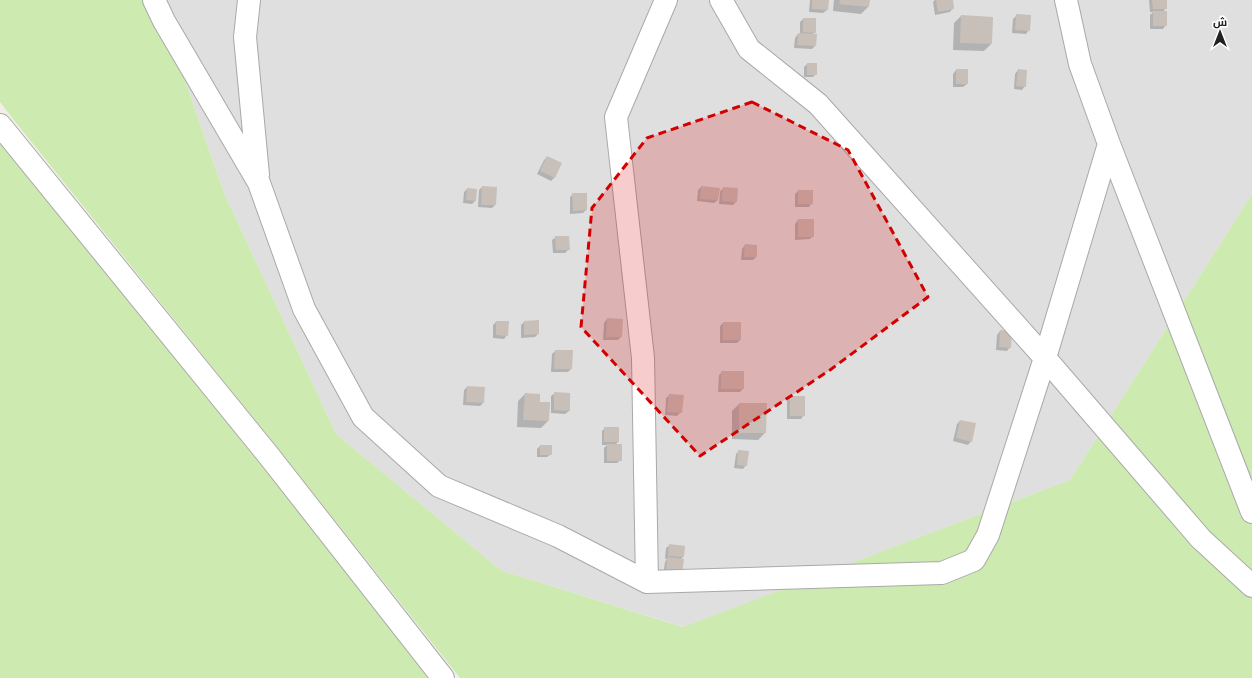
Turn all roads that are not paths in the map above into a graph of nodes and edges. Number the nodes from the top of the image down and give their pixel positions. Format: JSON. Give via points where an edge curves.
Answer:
{"nodes":[{"id":1,"x":154,"y":0,"type":"edge"},
{"id":2,"x":249,"y":0,"type":"edge"},
{"id":3,"x":666,"y":0,"type":"edge"},
{"id":4,"x":721,"y":0,"type":"edge"},
{"id":5,"x":1066,"y":0,"type":"edge"},
{"id":6,"x":0,"y":125,"type":"edge"},
{"id":7,"x":1109,"y":144,"type":"junction"},
{"id":8,"x":258,"y":183,"type":"junction"},
{"id":9,"x":1045,"y":358,"type":"junction"},
{"id":10,"x":1252,"y":512,"type":"edge"},
{"id":11,"x":647,"y":582,"type":"junction"},
{"id":12,"x":1252,"y":586,"type":"edge"},
{"id":13,"x":444,"y":678,"type":"edge"}],
"edges":[{"from":1,"to":8,"type":"street"},
{"from":2,"to":8,"type":"street","via":[[245,37]]},
{"from":3,"to":11,"type":"street","via":[[616,117],[644,358]]},
{"from":4,"to":9,"type":"street","via":[[749,49],[818,104]]},
{"from":5,"to":7,"type":"street","via":[[1080,64]]},
{"from":6,"to":13,"type":"street","via":[[269,456]]},
{"from":7,"to":9,"type":"street"},
{"from":7,"to":10,"type":"street"},
{"from":8,"to":11,"type":"street","via":[[304,309],[363,417],[439,486],[558,536]]},
{"from":9,"to":11,"type":"street","via":[[988,535],[974,560],[942,573]]},
{"from":9,"to":12,"type":"street","via":[[1201,539]]}]}
